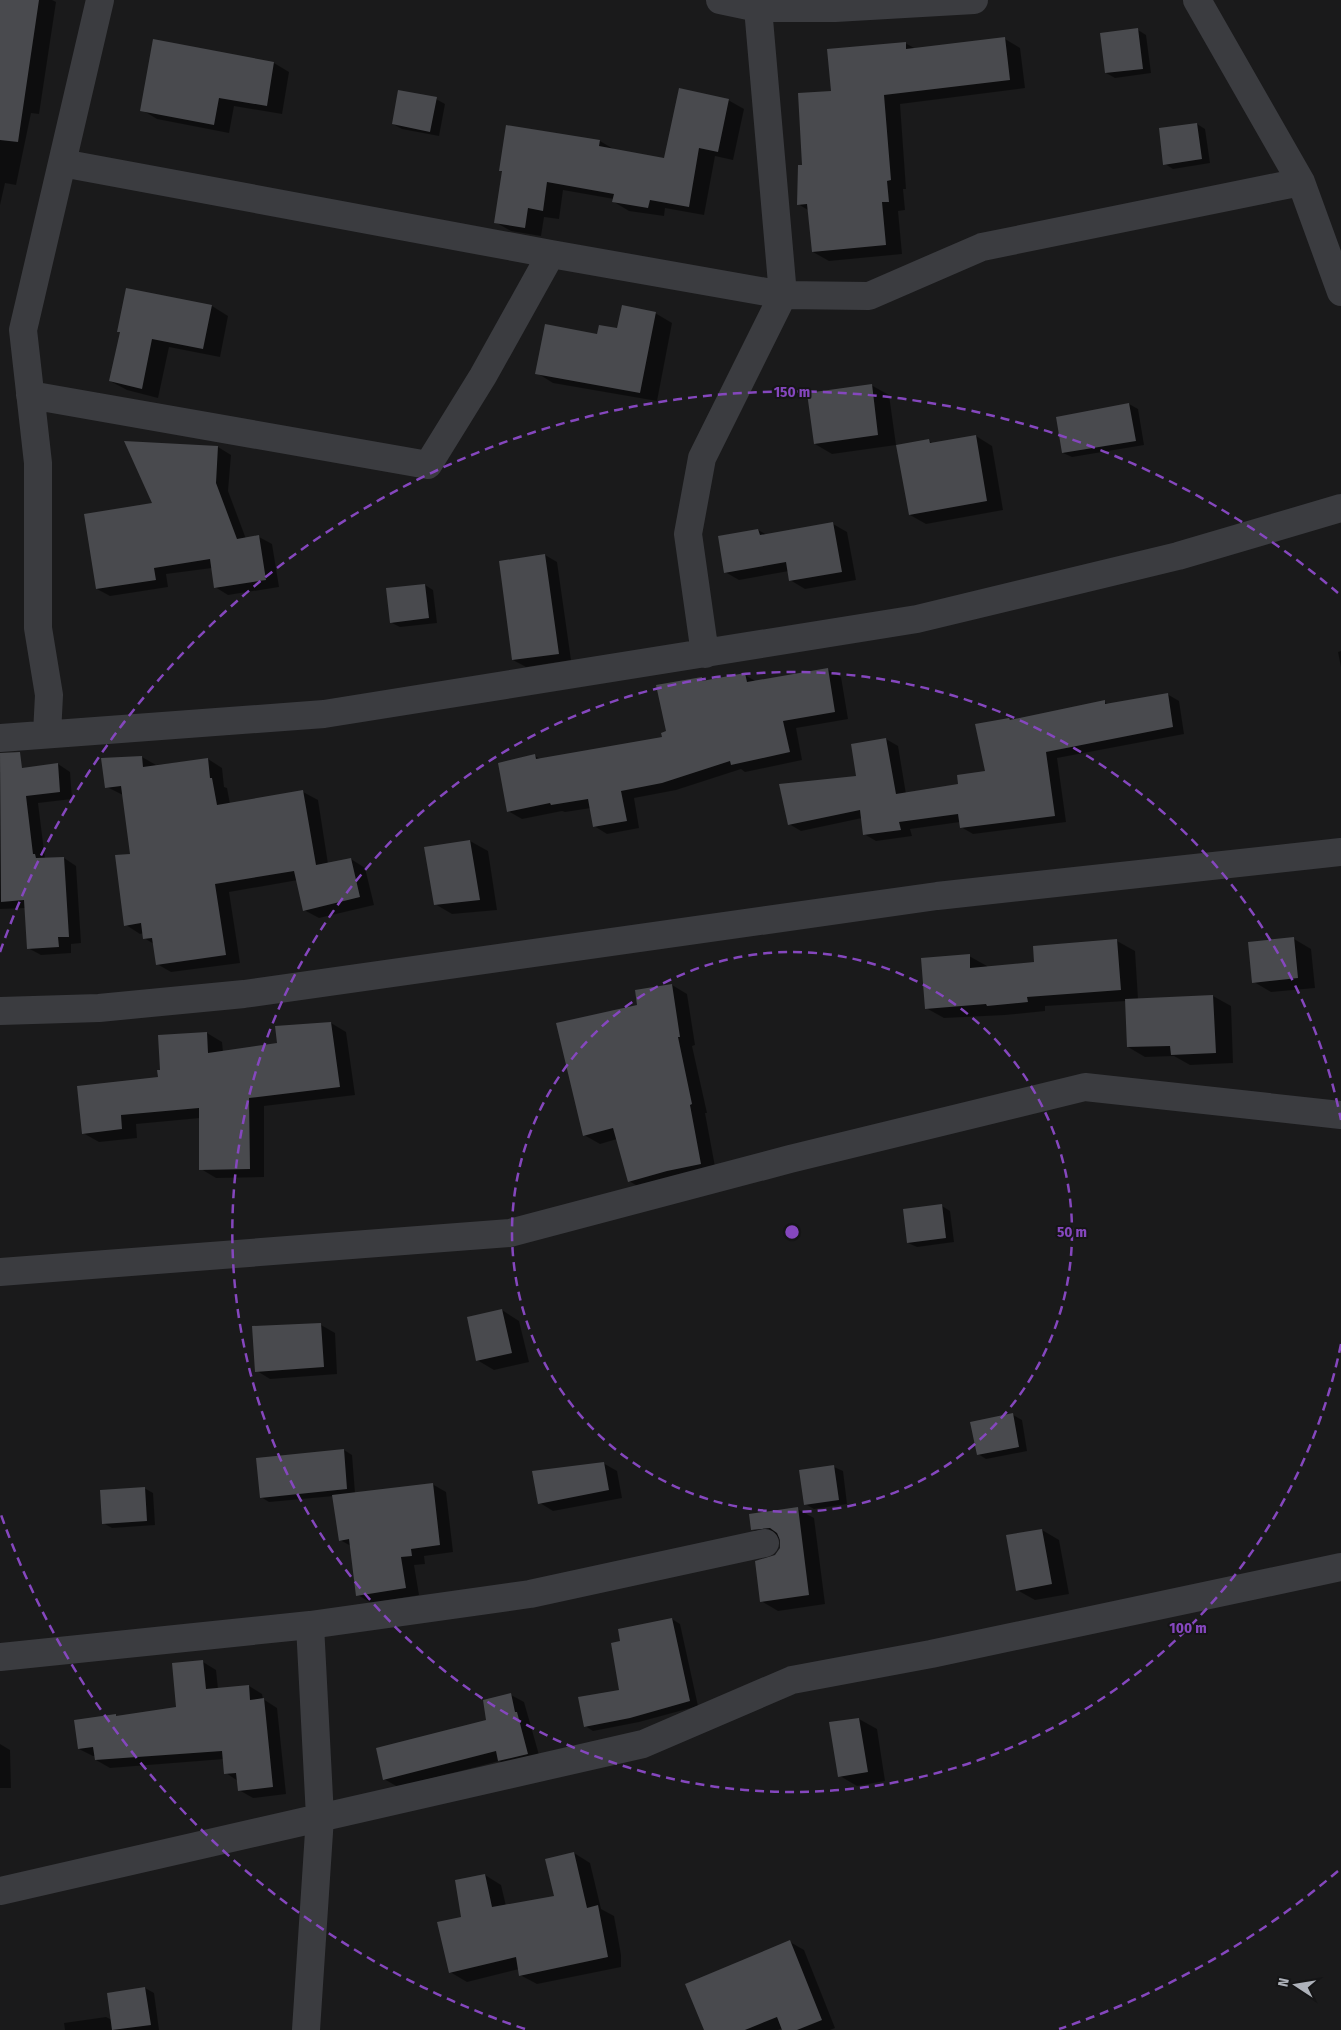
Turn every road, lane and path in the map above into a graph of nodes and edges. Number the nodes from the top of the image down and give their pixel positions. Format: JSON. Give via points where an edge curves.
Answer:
{"nodes":[{"id":1,"x":100,"y":0,"type":"edge"},
{"id":2,"x":720,"y":0,"type":"edge"},
{"id":3,"x":974,"y":0,"type":"edge"},
{"id":4,"x":1197,"y":0,"type":"edge"},
{"id":5,"x":759,"y":4,"type":"edge"},
{"id":6,"x":62,"y":163,"type":"junction"},
{"id":7,"x":1301,"y":182,"type":"junction"},
{"id":8,"x":551,"y":254,"type":"junction"},
{"id":9,"x":1341,"y":292,"type":"edge"},
{"id":10,"x":783,"y":295,"type":"junction"},
{"id":11,"x":12,"y":329,"type":"edge"},
{"id":12,"x":30,"y":395,"type":"junction"},
{"id":13,"x":1341,"y":508,"type":"edge"},
{"id":14,"x":705,"y":654,"type":"junction"},
{"id":15,"x":48,"y":734,"type":"junction"},
{"id":16,"x":0,"y":738,"type":"edge"},
{"id":17,"x":1341,"y":852,"type":"edge"},
{"id":18,"x":0,"y":1011,"type":"edge"},
{"id":19,"x":1341,"y":1115,"type":"edge"},
{"id":20,"x":0,"y":1272,"type":"edge"},
{"id":21,"x":764,"y":1543,"type":"dead end"},
{"id":22,"x":1341,"y":1567,"type":"edge"},
{"id":23,"x":310,"y":1625,"type":"junction"},
{"id":24,"x":0,"y":1657,"type":"edge"},
{"id":25,"x":320,"y":1817,"type":"junction"},
{"id":26,"x":0,"y":1891,"type":"edge"},
{"id":27,"x":306,"y":2030,"type":"edge"}],
"edges":[{"from":1,"to":6,"type":"street"},
{"from":2,"to":5,"type":"street"},
{"from":3,"to":5,"type":"street","via":[[835,8]]},
{"from":4,"to":7,"type":"street"},
{"from":5,"to":10,"type":"street"},
{"from":6,"to":8,"type":"street"},
{"from":6,"to":11,"type":"street"},
{"from":7,"to":9,"type":"street"},
{"from":7,"to":10,"type":"street","via":[[982,247],[869,296]]},
{"from":8,"to":10,"type":"street"},
{"from":8,"to":12,"type":"street","via":[[483,376],[428,465]]},
{"from":10,"to":14,"type":"street","via":[[702,458],[688,534]]},
{"from":11,"to":12,"type":"street"},
{"from":12,"to":15,"type":"street","via":[[38,464],[38,628],[49,695]]},
{"from":13,"to":14,"type":"street","via":[[1178,556],[917,619]]},
{"from":14,"to":15,"type":"street","via":[[324,714]]},
{"from":15,"to":16,"type":"street"},
{"from":17,"to":18,"type":"street","via":[[937,896],[244,994],[100,1008]]},
{"from":19,"to":20,"type":"street","via":[[1084,1087],[781,1161],[510,1234]]},
{"from":21,"to":23,"type":"street","via":[[530,1594]]},
{"from":22,"to":25,"type":"street","via":[[931,1654],[792,1680],[643,1744]]},
{"from":23,"to":24,"type":"street"},
{"from":23,"to":25,"type":"street"},
{"from":25,"to":26,"type":"street"},
{"from":25,"to":27,"type":"street"}]}
